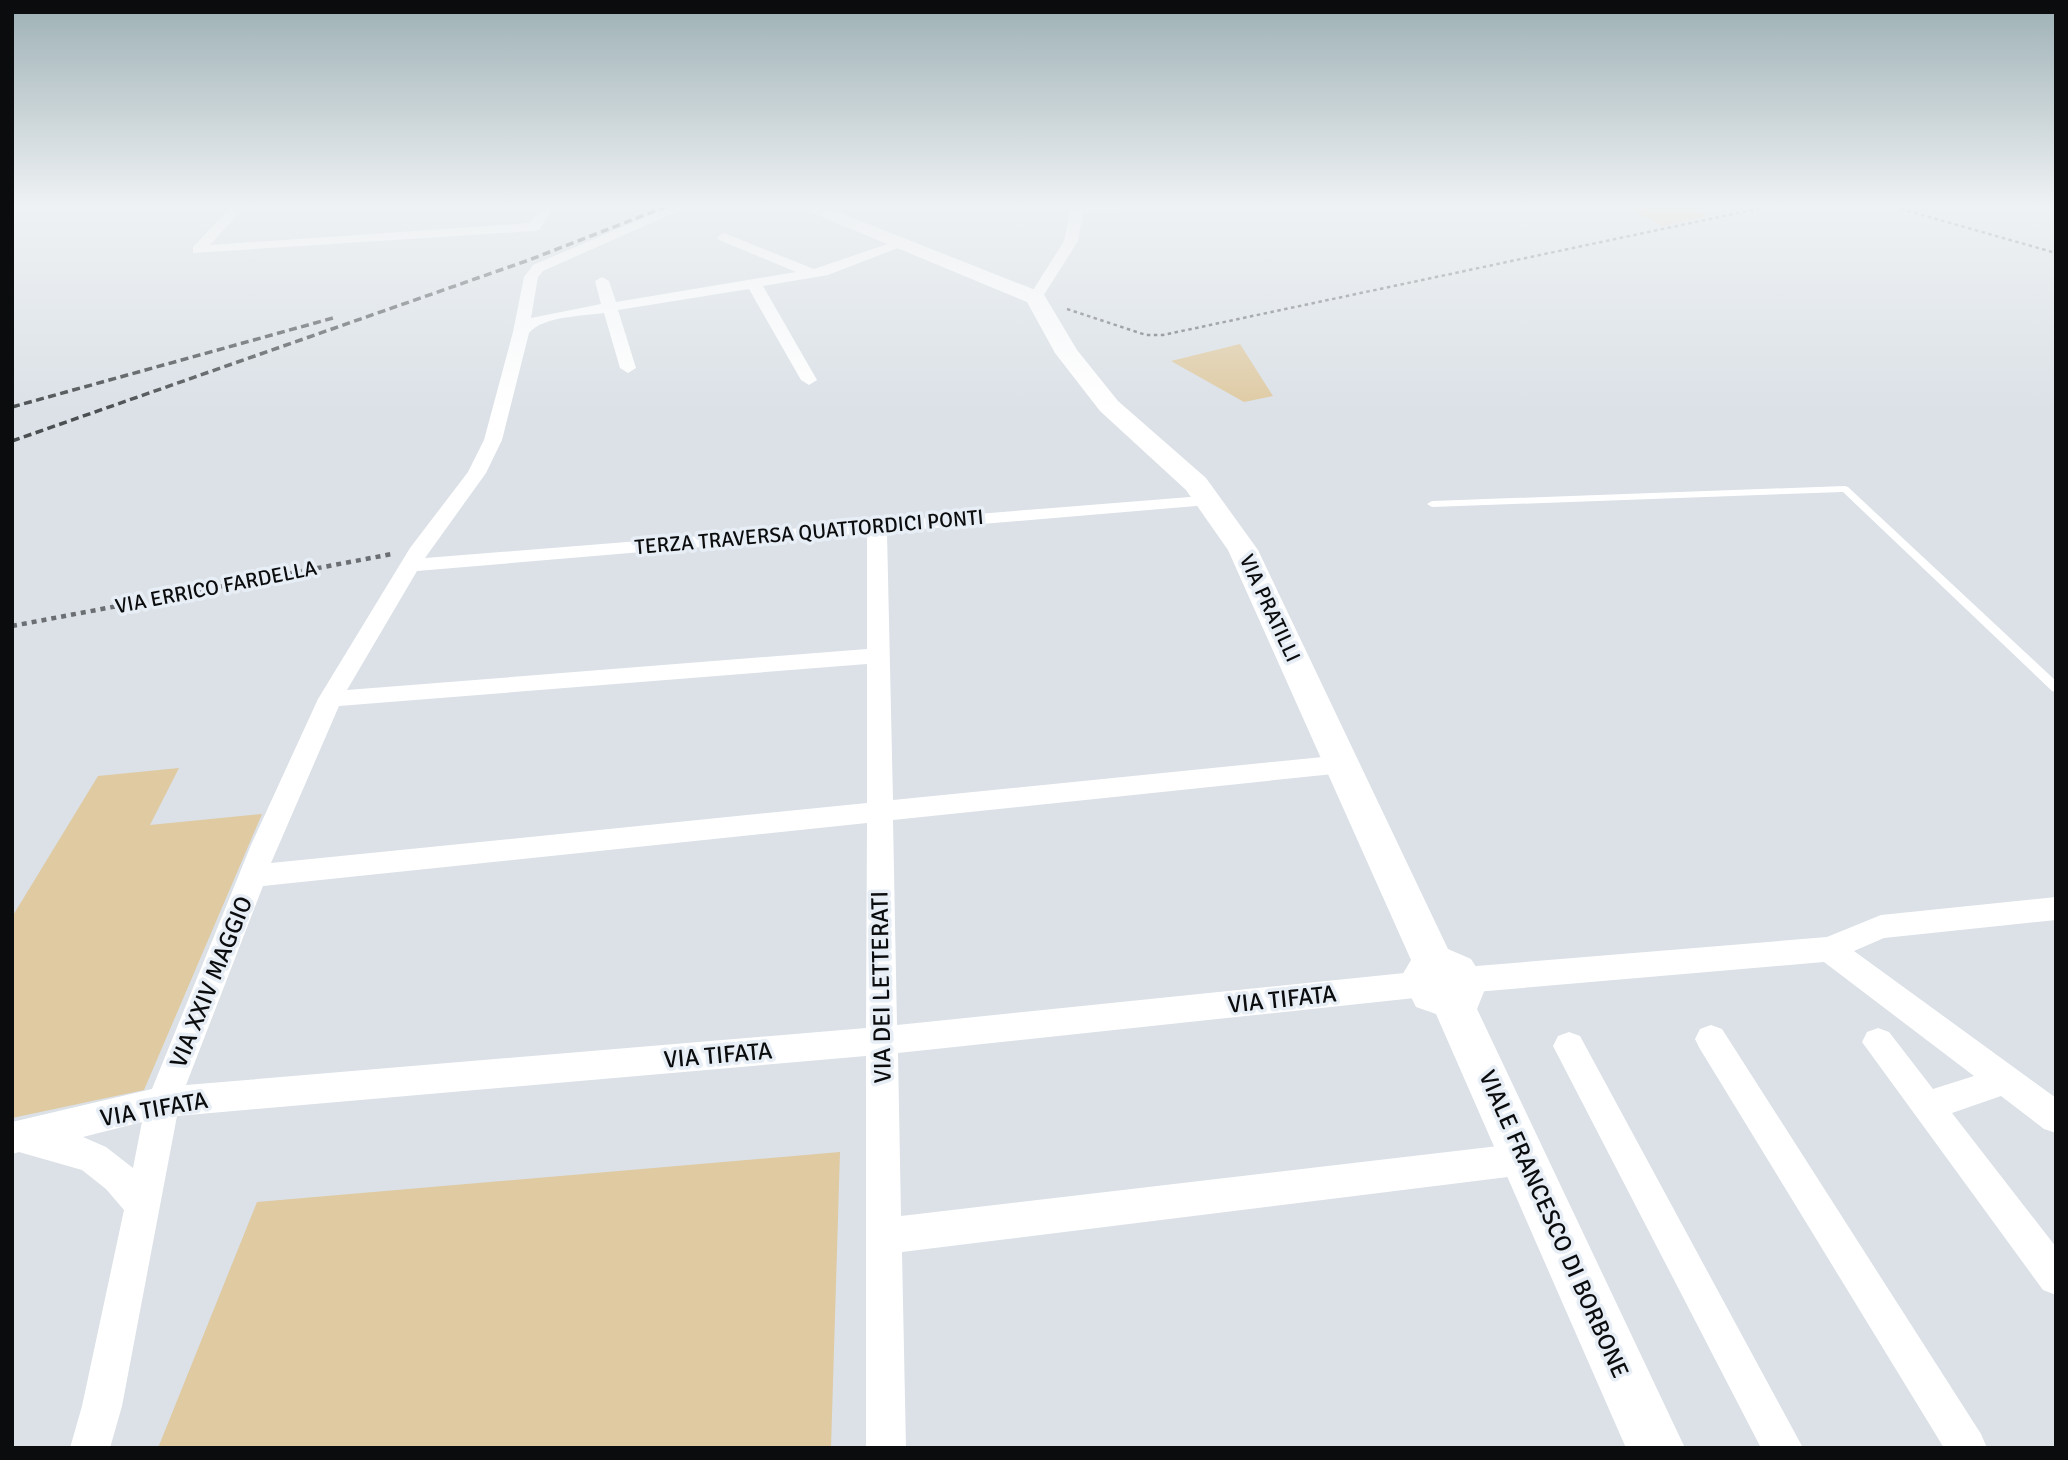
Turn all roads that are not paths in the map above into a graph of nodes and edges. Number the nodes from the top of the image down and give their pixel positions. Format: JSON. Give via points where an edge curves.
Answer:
{"nodes":[{"id":1,"x":532,"y":275,"type":"edge"},
{"id":2,"x":771,"y":275,"type":"edge"},
{"id":3,"x":807,"y":275,"type":"edge"},
{"id":4,"x":981,"y":275,"type":"edge"},
{"id":5,"x":1049,"y":275,"type":"edge"},
{"id":6,"x":602,"y":281,"type":"dead end"},
{"id":7,"x":762,"y":283,"type":"junction"},
{"id":8,"x":1035,"y":298,"type":"junction"},
{"id":9,"x":609,"y":307,"type":"junction"},
{"id":10,"x":521,"y":332,"type":"junction"},
{"id":11,"x":628,"y":368,"type":"dead end"},
{"id":12,"x":809,"y":380,"type":"dead end"},
{"id":13,"x":1208,"y":499,"type":"junction"},
{"id":14,"x":1432,"y":504,"type":"dead end"},
{"id":15,"x":877,"y":527,"type":"junction"},
{"id":16,"x":415,"y":557,"type":"junction"},
{"id":17,"x":878,"y":656,"type":"junction"},
{"id":18,"x":2056,"y":688,"type":"edge"},
{"id":19,"x":330,"y":699,"type":"junction"},
{"id":20,"x":1343,"y":764,"type":"junction"},
{"id":21,"x":880,"y":811,"type":"junction"},
{"id":22,"x":253,"y":876,"type":"junction"},
{"id":23,"x":2056,"y":908,"type":"edge"},
{"id":24,"x":1829,"y":949,"type":"junction"},
{"id":25,"x":1444,"y":983,"type":"junction"},
{"id":26,"x":1711,"y":1039,"type":"dead end"},
{"id":27,"x":882,"y":1041,"type":"junction"},
{"id":28,"x":1878,"y":1042,"type":"dead end"},
{"id":29,"x":1569,"y":1046,"type":"dead end"},
{"id":30,"x":2005,"y":1080,"type":"junction"},
{"id":31,"x":163,"y":1102,"type":"junction"},
{"id":32,"x":1927,"y":1107,"type":"junction"},
{"id":33,"x":2056,"y":1118,"type":"edge"},
{"id":34,"x":13,"y":1138,"type":"edge"},
{"id":35,"x":1524,"y":1158,"type":"junction"},
{"id":36,"x":143,"y":1207,"type":"junction"},
{"id":37,"x":884,"y":1236,"type":"junction"},
{"id":38,"x":2056,"y":1277,"type":"edge"},
{"id":39,"x":90,"y":1448,"type":"edge"},
{"id":40,"x":886,"y":1448,"type":"edge"},
{"id":41,"x":1656,"y":1448,"type":"edge"},
{"id":42,"x":1783,"y":1448,"type":"edge"},
{"id":43,"x":1967,"y":1448,"type":"edge"}],
"edges":[{"from":1,"to":10,"type":"street"},
{"from":2,"to":7,"type":"street"},
{"from":3,"to":7,"type":"street"},
{"from":4,"to":8,"type":"street"},
{"from":5,"to":8,"type":"street"},
{"from":6,"to":9,"type":"street"},
{"from":7,"to":9,"type":"street"},
{"from":7,"to":12,"type":"street"},
{"from":8,"to":13,"type":"street","name":"VIA PRATILLI","via":[[1067,353],[1109,406]]},
{"from":9,"to":10,"type":"street","via":[[545,318]]},
{"from":9,"to":11,"type":"street"},
{"from":10,"to":16,"type":"street","name":"VIA XXIV MAGGIO","via":[[493,440],[477,473]]},
{"from":13,"to":15,"type":"street","name":"TERZA TRAVERSA QUATTORDICI PONTI"},
{"from":13,"to":20,"type":"street","name":"VIA PRATILLI","via":[[1243,550]]},
{"from":14,"to":18,"type":"lane","via":[[1845,489]]},
{"from":15,"to":16,"type":"street","name":"TERZA TRAVERSA QUATTORDICI PONTI"},
{"from":15,"to":17,"type":"street","name":"VIA DEI LETTERATI"},
{"from":16,"to":19,"type":"street","name":"VIA XXIV MAGGIO"},
{"from":17,"to":19,"type":"street"},
{"from":17,"to":21,"type":"street","name":"VIA DEI LETTERATI"},
{"from":19,"to":22,"type":"street","name":"VIA XXIV MAGGIO"},
{"from":20,"to":21,"type":"street"},
{"from":20,"to":25,"type":"street","name":"VIA PRATILLI"},
{"from":21,"to":22,"type":"street"},
{"from":21,"to":27,"type":"street","name":"VIA DEI LETTERATI"},
{"from":22,"to":31,"type":"street","name":"VIA XXIV MAGGIO"},
{"from":23,"to":24,"type":"street","name":"VIA TIFATA","via":[[1881,927]]},
{"from":24,"to":25,"type":"street","name":"VIA TIFATA"},
{"from":24,"to":30,"type":"street"},
{"from":25,"to":27,"type":"street","name":"VIA TIFATA"},
{"from":25,"to":35,"type":"street","name":"VIALE FRANCESCO DI BORBONE"},
{"from":26,"to":43,"type":"street"},
{"from":27,"to":31,"type":"street","name":"VIA TIFATA"},
{"from":27,"to":37,"type":"street","name":"VIA DEI LETTERATI"},
{"from":28,"to":32,"type":"street"},
{"from":29,"to":42,"type":"street"},
{"from":30,"to":32,"type":"street"},
{"from":30,"to":33,"type":"street"},
{"from":31,"to":34,"type":"street","name":"VIA TIFATA"},
{"from":31,"to":36,"type":"street","name":"VIA XXIV MAGGIO"},
{"from":32,"to":38,"type":"street"},
{"from":34,"to":36,"type":"street","name":"VIA TIFATA","via":[[70,1146],[100,1159]]},
{"from":35,"to":37,"type":"street"},
{"from":35,"to":41,"type":"street","name":"VIALE FRANCESCO DI BORBONE"},
{"from":36,"to":39,"type":"street","name":"VIA XXIV MAGGIO"},
{"from":37,"to":40,"type":"street","name":"VIA DEI LETTERATI"}]}
